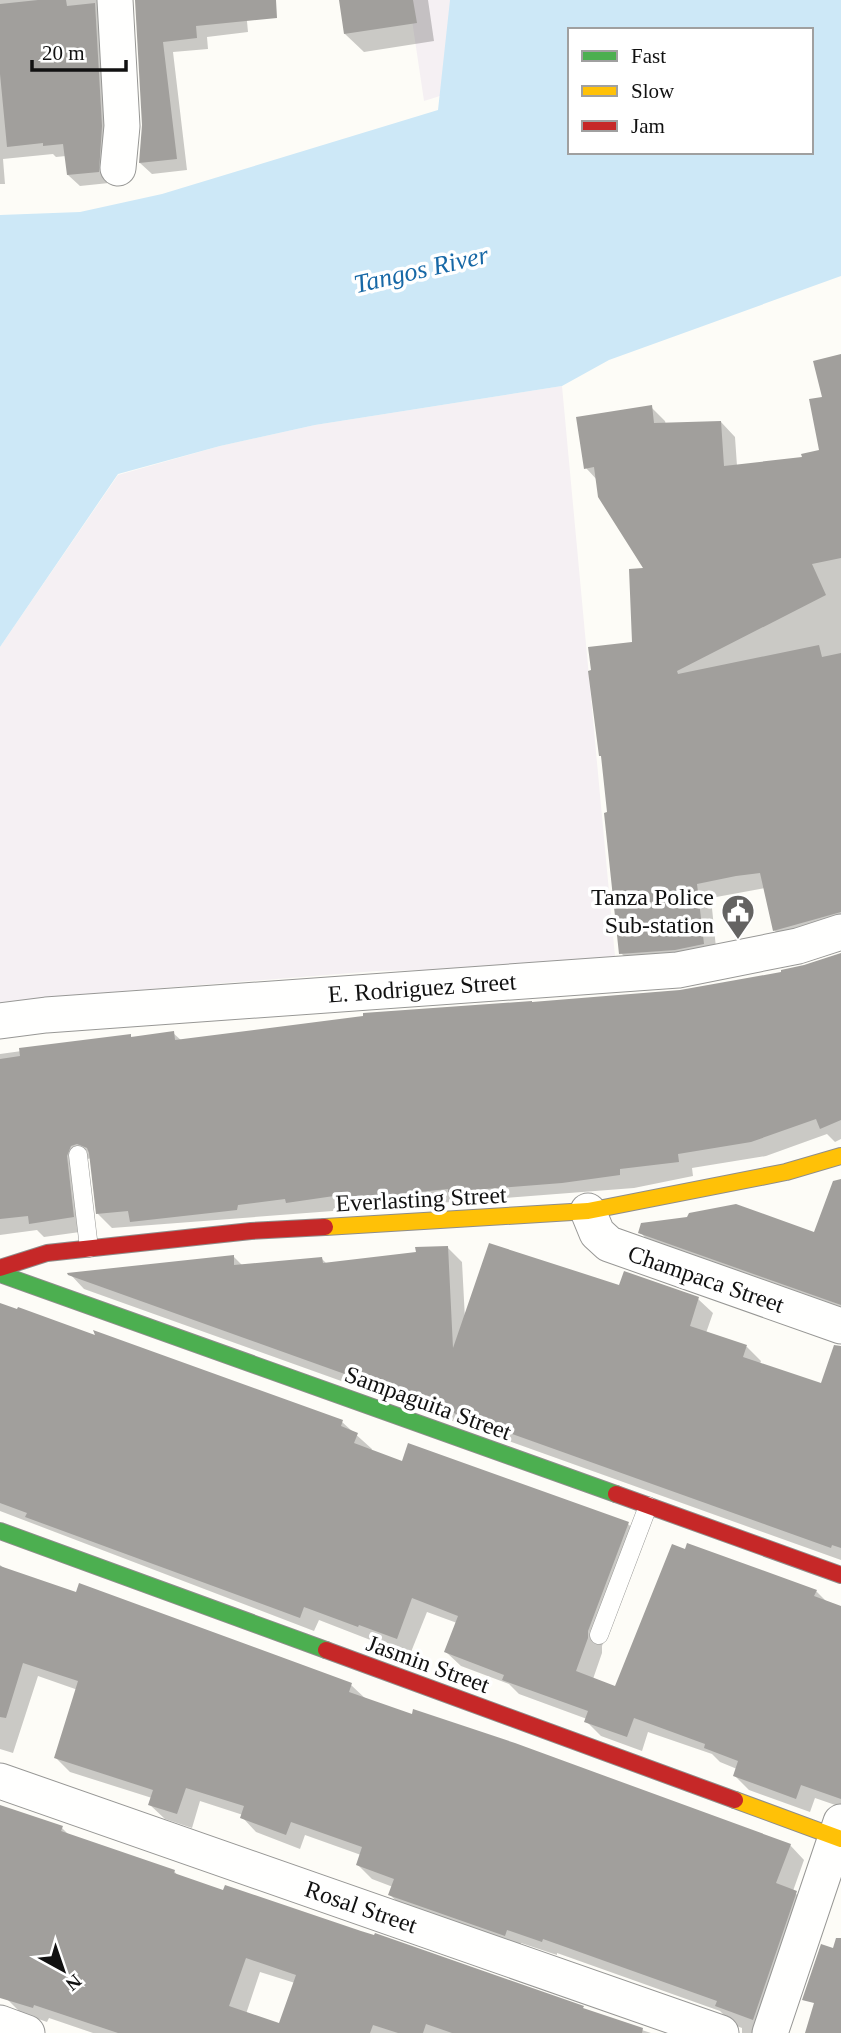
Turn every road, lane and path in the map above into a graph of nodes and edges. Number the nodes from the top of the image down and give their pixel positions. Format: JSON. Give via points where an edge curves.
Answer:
{"nodes":[{"id":1,"x":115,"y":0,"type":"edge"},
{"id":2,"x":118,"y":168,"type":"dead end"},
{"id":3,"x":841,"y":932,"type":"edge"},
{"id":4,"x":0,"y":1021,"type":"edge"},
{"id":5,"x":78,"y":1155,"type":"dead end"},
{"id":6,"x":841,"y":1156,"type":"edge"},
{"id":7,"x":588,"y":1211,"type":"junction"},
{"id":8,"x":89,"y":1248,"type":"junction"},
{"id":9,"x":0,"y":1268,"type":"edge"},
{"id":10,"x":0,"y":1274,"type":"edge"},
{"id":11,"x":841,"y":1326,"type":"edge"},
{"id":12,"x":648,"y":1506,"type":"junction"},
{"id":13,"x":0,"y":1531,"type":"edge"},
{"id":14,"x":841,"y":1575,"type":"edge"},
{"id":15,"x":599,"y":1635,"type":"dead end"},
{"id":16,"x":0,"y":1781,"type":"edge"},
{"id":17,"x":839,"y":1832,"type":"edge"},
{"id":18,"x":0,"y":2023,"type":"edge"},
{"id":19,"x":27,"y":2033,"type":"edge"},
{"id":20,"x":721,"y":2033,"type":"edge"},
{"id":21,"x":770,"y":2033,"type":"edge"}],
"edges":[{"from":1,"to":2,"type":"street","via":[[122,126]]},
{"from":3,"to":4,"type":"street","name":"E. Rodriguez Street","via":[[798,946],[678,970]]},
{"from":5,"to":8,"type":"lane"},
{"from":6,"to":7,"type":"street","name":"Everlasting Street","via":[[786,1172]]},
{"from":7,"to":8,"type":"street","name":"Everlasting Street","via":[[251,1231]]},
{"from":7,"to":11,"type":"street","name":"Champaca Street","via":[[597,1233],[609,1244]]},
{"from":8,"to":9,"type":"street","name":"Everlasting Street","via":[[47,1253]]},
{"from":10,"to":12,"type":"street","name":"Sampaguita Street"},
{"from":12,"to":14,"type":"street","name":"Sampaguita Street"},
{"from":12,"to":15,"type":"lane"},
{"from":13,"to":17,"type":"street","name":"Jasmin Street"},
{"from":16,"to":20,"type":"street","name":"Rosal Street"},
{"from":17,"to":21,"type":"street"},
{"from":18,"to":19,"type":"street"}]}
